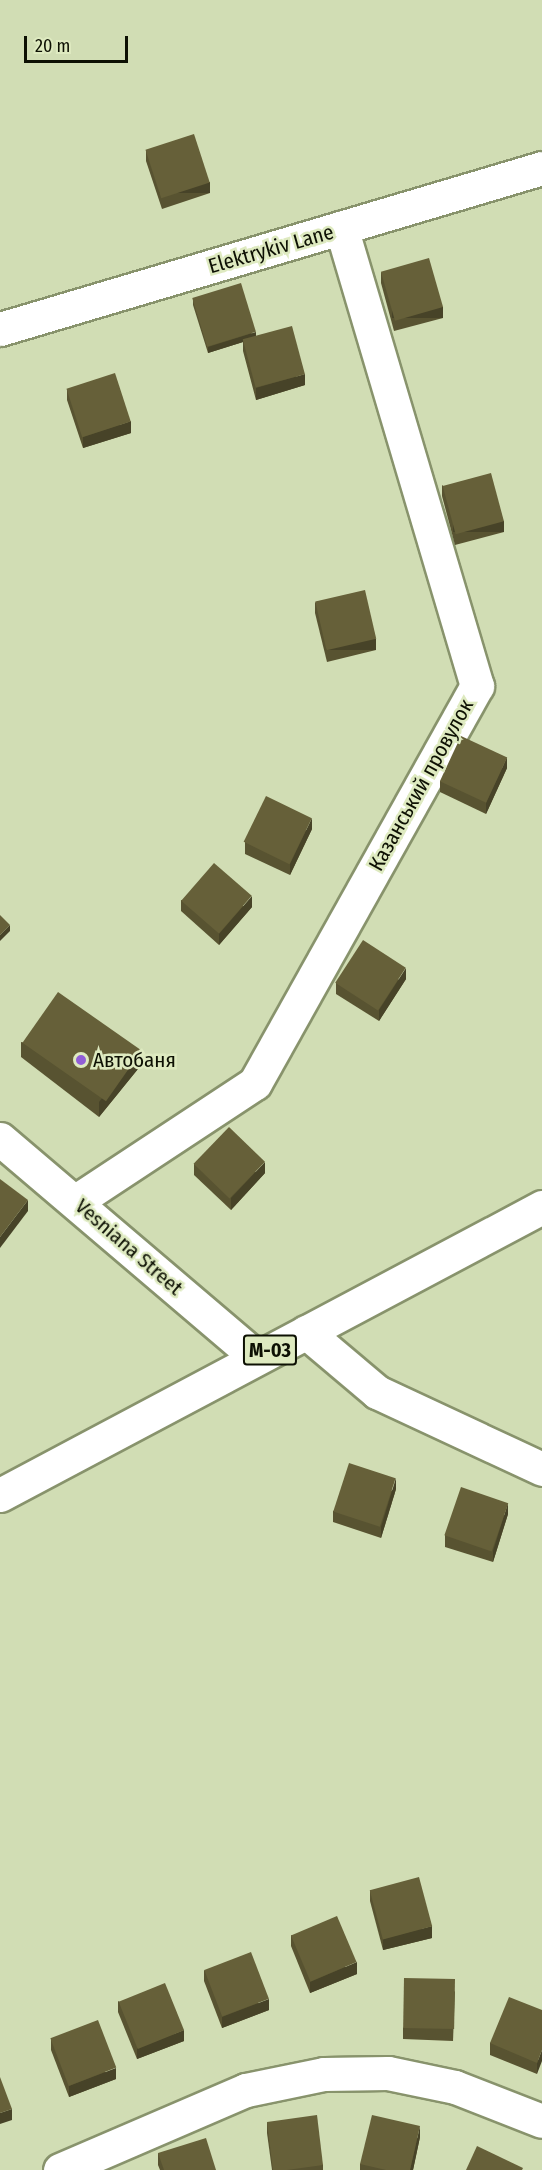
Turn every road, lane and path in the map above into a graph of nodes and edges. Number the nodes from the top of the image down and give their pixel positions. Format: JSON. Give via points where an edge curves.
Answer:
{"nodes":[{"id":1,"x":542,"y":168,"type":"edge"},
{"id":2,"x":341,"y":228,"type":"junction"},
{"id":3,"x":0,"y":329,"type":"edge"},
{"id":4,"x":0,"y":1139,"type":"edge"},
{"id":5,"x":76,"y":1201,"type":"junction"},
{"id":6,"x":542,"y":1207,"type":"edge"},
{"id":7,"x":306,"y":1332,"type":"junction"},
{"id":8,"x":256,"y":1357,"type":"junction"},
{"id":9,"x":542,"y":1469,"type":"edge"},
{"id":10,"x":0,"y":1495,"type":"edge"},
{"id":11,"x":542,"y":2121,"type":"edge"},
{"id":12,"x":60,"y":2170,"type":"edge"}],
"edges":[{"from":1,"to":2,"type":"main road","name":"Elektrykiv Lane"},
{"from":2,"to":3,"type":"main road","name":"Elektrykiv Lane"},
{"from":2,"to":5,"type":"main road","name":"Казанський провулок","via":[[477,686],[255,1083]]},
{"from":4,"to":5,"type":"main road","name":"Vesniana Street"},
{"from":5,"to":8,"type":"main road","name":"Vesniana Street"},
{"from":6,"to":7,"type":"main road","number":"М-03"},
{"from":7,"to":8,"type":"main road","number":"М-03"},
{"from":7,"to":9,"type":"main road","via":[[377,1392]]},
{"from":8,"to":10,"type":"main road","number":"М-03"},
{"from":11,"to":12,"type":"main road","via":[[455,2087],[388,2073],[324,2074],[246,2090]]}]}
